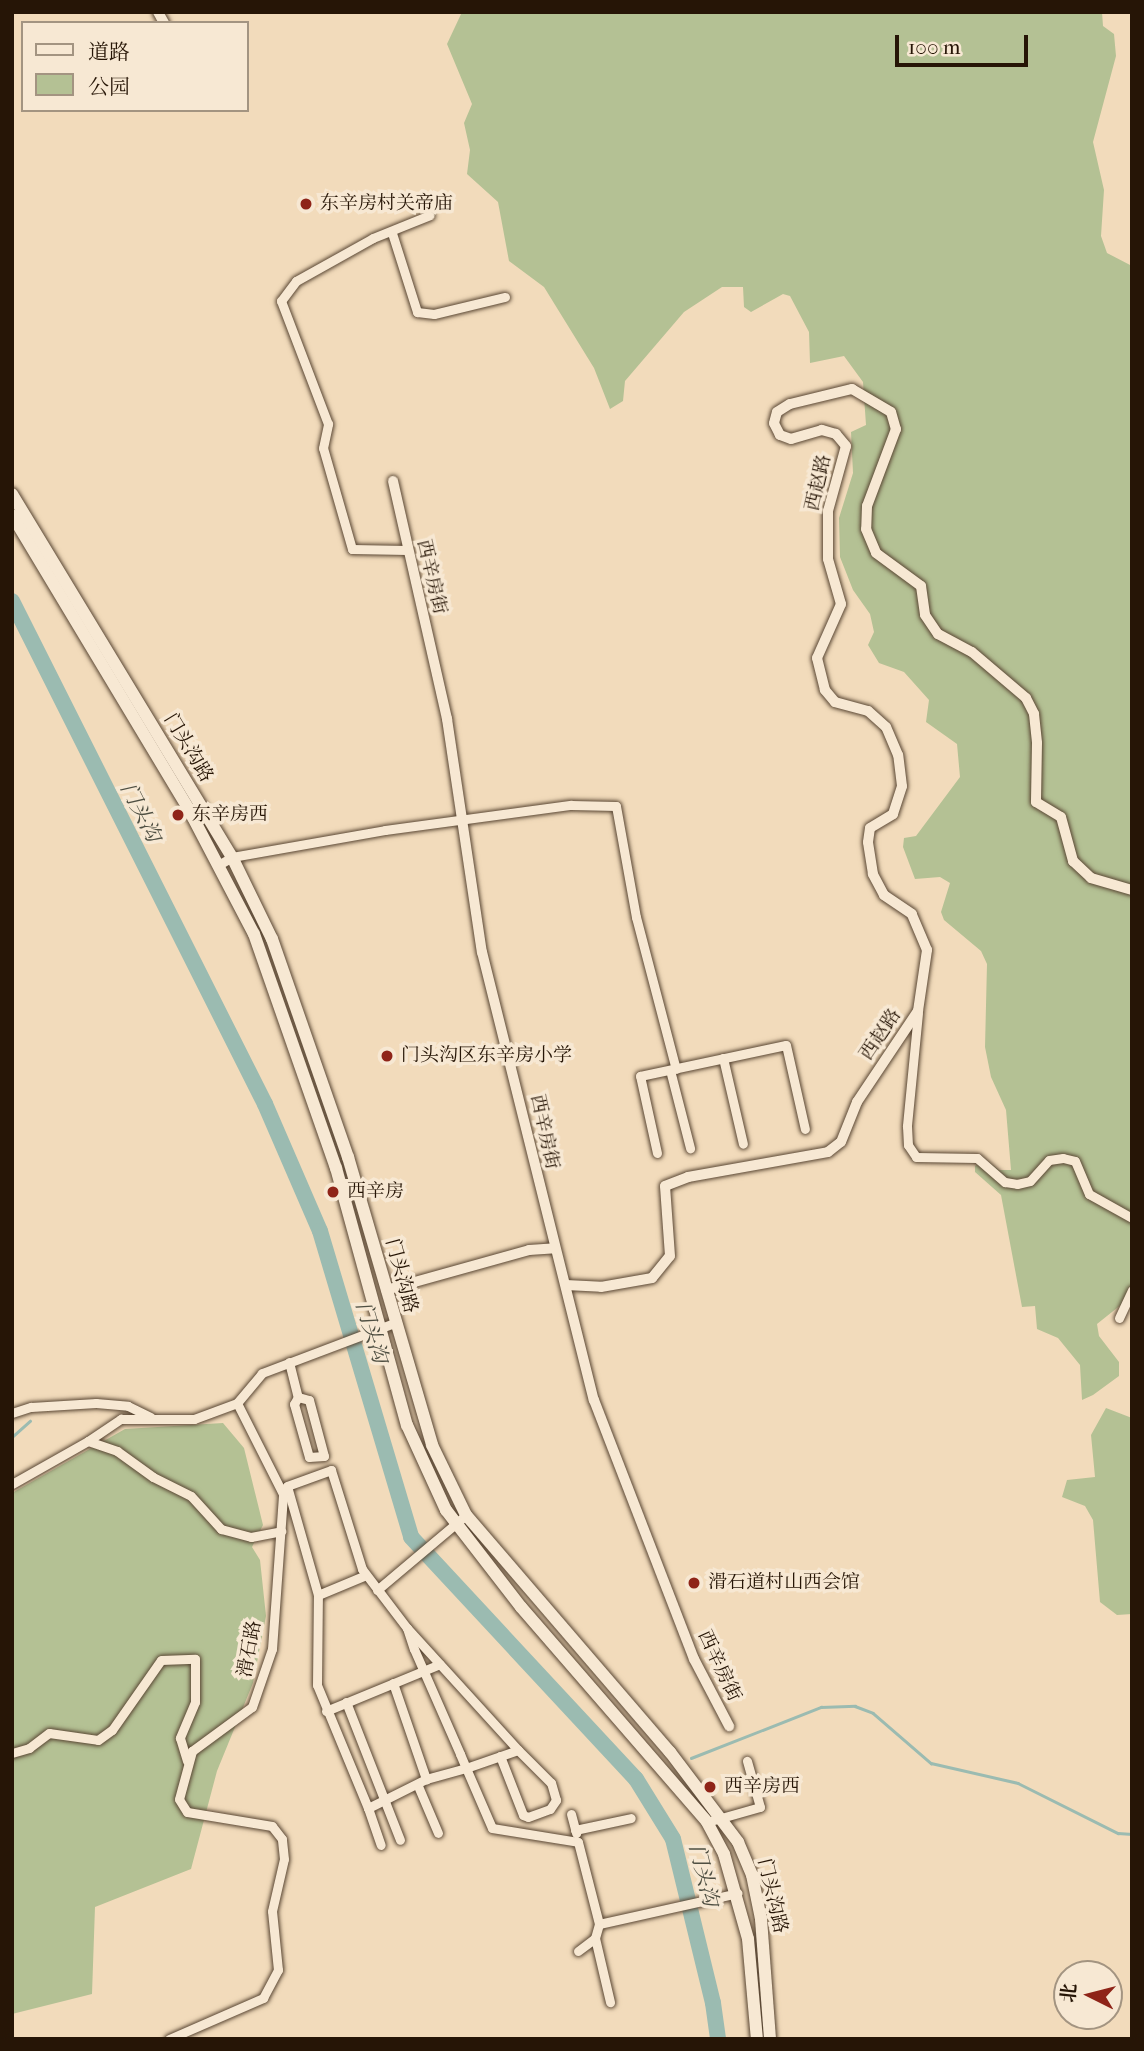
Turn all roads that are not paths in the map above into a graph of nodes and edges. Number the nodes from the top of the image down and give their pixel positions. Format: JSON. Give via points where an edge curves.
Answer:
{"nodes":[{"id":1,"x":430,"y":215,"type":"dead end"},
{"id":2,"x":392,"y":233,"type":"junction"},
{"id":3,"x":505,"y":297,"type":"dead end"},
{"id":4,"x":393,"y":481,"type":"dead end"},
{"id":5,"x":12,"y":494,"type":"edge"},
{"id":6,"x":12,"y":515,"type":"edge"},
{"id":7,"x":407,"y":551,"type":"junction"},
{"id":8,"x":461,"y":820,"type":"junction"},
{"id":9,"x":232,"y":857,"type":"junction"},
{"id":10,"x":220,"y":864,"type":"junction"},
{"id":11,"x":1132,"y":890,"type":"edge"},
{"id":12,"x":918,"y":1011,"type":"junction"},
{"id":13,"x":723,"y":1058,"type":"junction"},
{"id":14,"x":673,"y":1069,"type":"junction"},
{"id":15,"x":805,"y":1129,"type":"dead end"},
{"id":16,"x":743,"y":1144,"type":"dead end"},
{"id":17,"x":690,"y":1148,"type":"dead end"},
{"id":18,"x":657,"y":1153,"type":"dead end"},
{"id":19,"x":1132,"y":1218,"type":"edge"},
{"id":20,"x":555,"y":1248,"type":"junction"},
{"id":21,"x":566,"y":1285,"type":"junction"},
{"id":22,"x":386,"y":1290,"type":"junction"},
{"id":23,"x":1132,"y":1290,"type":"edge"},
{"id":24,"x":1119,"y":1318,"type":"dead end"},
{"id":25,"x":394,"y":1323,"type":"junction"},
{"id":26,"x":380,"y":1328,"type":"junction"},
{"id":27,"x":289,"y":1362,"type":"junction"},
{"id":28,"x":298,"y":1396,"type":"junction"},
{"id":29,"x":237,"y":1403,"type":"junction"},
{"id":30,"x":12,"y":1413,"type":"edge"},
{"id":31,"x":152,"y":1418,"type":"junction"},
{"id":32,"x":88,"y":1441,"type":"junction"},
{"id":33,"x":12,"y":1484,"type":"edge"},
{"id":34,"x":466,"y":1515,"type":"junction"},
{"id":35,"x":455,"y":1522,"type":"junction"},
{"id":36,"x":281,"y":1531,"type":"junction"},
{"id":37,"x":366,"y":1575,"type":"junction"},
{"id":38,"x":377,"y":1590,"type":"junction"},
{"id":39,"x":318,"y":1595,"type":"junction"},
{"id":40,"x":407,"y":1628,"type":"junction"},
{"id":41,"x":440,"y":1664,"type":"junction"},
{"id":42,"x":424,"y":1671,"type":"junction"},
{"id":43,"x":393,"y":1684,"type":"junction"},
{"id":44,"x":346,"y":1703,"type":"junction"},
{"id":45,"x":326,"y":1710,"type":"junction"},
{"id":46,"x":729,"y":1726,"type":"dead end"},
{"id":47,"x":517,"y":1749,"type":"junction"},
{"id":48,"x":12,"y":1753,"type":"edge"},
{"id":49,"x":500,"y":1756,"type":"junction"},
{"id":50,"x":187,"y":1761,"type":"junction"},
{"id":51,"x":747,"y":1761,"type":"dead end"},
{"id":52,"x":466,"y":1768,"type":"junction"},
{"id":53,"x":426,"y":1779,"type":"junction"},
{"id":54,"x":418,"y":1786,"type":"junction"},
{"id":55,"x":386,"y":1800,"type":"junction"},
{"id":56,"x":368,"y":1808,"type":"junction"},
{"id":57,"x":571,"y":1814,"type":"dead end"},
{"id":58,"x":719,"y":1817,"type":"junction"},
{"id":59,"x":631,"y":1818,"type":"dead end"},
{"id":60,"x":707,"y":1822,"type":"junction"},
{"id":61,"x":575,"y":1830,"type":"junction"},
{"id":62,"x":438,"y":1833,"type":"dead end"},
{"id":63,"x":400,"y":1840,"type":"dead end"},
{"id":64,"x":578,"y":1842,"type":"junction"},
{"id":65,"x":382,"y":1846,"type":"dead end"},
{"id":66,"x":738,"y":1893,"type":"junction"},
{"id":67,"x":599,"y":1924,"type":"junction"},
{"id":68,"x":595,"y":1938,"type":"junction"},
{"id":69,"x":578,"y":1951,"type":"dead end"},
{"id":70,"x":610,"y":2002,"type":"dead end"},
{"id":71,"x":169,"y":2039,"type":"edge"},
{"id":72,"x":757,"y":2039,"type":"edge"},
{"id":73,"x":770,"y":2039,"type":"edge"}],
"edges":[{"from":1,"to":2,"type":"street"},
{"from":2,"to":3,"type":"street","via":[[417,312],[433,314]]},
{"from":2,"to":7,"type":"street","via":[[373,238],[296,281],[281,301],[328,424],[323,448],[352,549]]},
{"from":4,"to":7,"type":"street","name":"西辛房街"},
{"from":5,"to":9,"type":"main road","name":"门头沟路"},
{"from":6,"to":10,"type":"main road","name":"门头沟路"},
{"from":7,"to":8,"type":"street","name":"西辛房街","via":[[447,719]]},
{"from":8,"to":9,"type":"street"},
{"from":8,"to":14,"type":"street","via":[[571,805],[616,806],[636,917]]},
{"from":8,"to":20,"type":"street","name":"西辛房街","via":[[482,952]]},
{"from":9,"to":10,"type":"street"},
{"from":9,"to":22,"type":"main road","name":"门头沟路","via":[[272,939],[348,1157]]},
{"from":10,"to":26,"type":"main road","name":"门头沟路","via":[[254,933],[293,1035]]},
{"from":11,"to":12,"type":"street","name":"西赵路","via":[[1091,877],[1073,861],[1060,817],[1036,802],[1038,743],[1026,698],[972,652],[938,634],[925,615],[921,586],[876,553],[866,529],[867,506],[896,429],[891,412],[852,389],[790,404],[778,412],[774,423],[780,435],[791,439],[822,430],[836,434],[846,446],[828,511],[828,559],[841,604],[817,658],[825,690],[835,702],[868,711],[886,727],[898,755],[902,786],[893,814],[870,828],[868,842],[873,874],[884,895],[912,914],[927,950]]},
{"from":12,"to":19,"type":"street","via":[[907,1126],[908,1145],[915,1157],[977,1158],[1005,1182],[1017,1184],[1030,1181],[1049,1160],[1075,1161],[1089,1194]]},
{"from":12,"to":21,"type":"street","name":"西赵路","via":[[857,1102],[841,1142],[828,1152],[688,1177],[665,1186],[670,1256],[652,1278],[601,1287]]},
{"from":13,"to":14,"type":"street"},
{"from":13,"to":15,"type":"street","via":[[786,1045]]},
{"from":13,"to":16,"type":"street"},
{"from":14,"to":17,"type":"street"},
{"from":14,"to":18,"type":"street","via":[[640,1076]]},
{"from":20,"to":21,"type":"street","name":"西辛房街"},
{"from":20,"to":22,"type":"street","via":[[529,1250]]},
{"from":21,"to":46,"type":"street","name":"西辛房街","via":[[608,1439],[694,1659]]},
{"from":22,"to":25,"type":"main road","name":"门头沟路"},
{"from":23,"to":24,"type":"street"},
{"from":25,"to":26,"type":"street"},
{"from":25,"to":34,"type":"main road","name":"门头沟路","via":[[432,1445]]},
{"from":26,"to":27,"type":"street"},
{"from":26,"to":35,"type":"main road","name":"门头沟路","via":[[407,1426]]},
{"from":27,"to":28,"type":"street"},
{"from":27,"to":29,"type":"street","via":[[262,1373]]},
{"from":28,"to":28,"type":"street","via":[[294,1404],[309,1457],[324,1456],[327,1451],[309,1400]]},
{"from":29,"to":31,"type":"street","via":[[194,1419]]},
{"from":29,"to":36,"type":"street","name":"滑石路","via":[[283,1494]]},
{"from":30,"to":31,"type":"street","via":[[31,1407],[96,1403],[128,1406]]},
{"from":31,"to":32,"type":"street","via":[[121,1419]]},
{"from":32,"to":33,"type":"street"},
{"from":32,"to":36,"type":"street","via":[[117,1451],[159,1481],[191,1496],[221,1529],[251,1537]]},
{"from":34,"to":35,"type":"street"},
{"from":34,"to":58,"type":"main road","name":"门头沟路","via":[[670,1752]]},
{"from":35,"to":38,"type":"street"},
{"from":35,"to":60,"type":"main road","name":"门头沟路","via":[[521,1607]]},
{"from":36,"to":50,"type":"street","name":"滑石路","via":[[272,1649],[264,1682],[240,1720],[192,1751]]},
{"from":37,"to":38,"type":"street"},
{"from":37,"to":39,"type":"street"},
{"from":37,"to":39,"type":"street","via":[[331,1470],[287,1486]]},
{"from":38,"to":40,"type":"street"},
{"from":39,"to":45,"type":"street","via":[[315,1662]]},
{"from":40,"to":41,"type":"street"},
{"from":40,"to":42,"type":"street"},
{"from":41,"to":42,"type":"street"},
{"from":41,"to":47,"type":"street"},
{"from":42,"to":43,"type":"street"},
{"from":42,"to":52,"type":"street"},
{"from":43,"to":44,"type":"street"},
{"from":43,"to":53,"type":"street"},
{"from":44,"to":45,"type":"street"},
{"from":44,"to":55,"type":"street"},
{"from":45,"to":56,"type":"street"},
{"from":47,"to":49,"type":"street"},
{"from":47,"to":49,"type":"street","via":[[551,1783],[556,1800],[550,1809],[523,1815]]},
{"from":48,"to":50,"type":"street","via":[[29,1748],[49,1733],[98,1741],[112,1730],[160,1660],[195,1658],[195,1702],[180,1738]]},
{"from":49,"to":52,"type":"street"},
{"from":50,"to":71,"type":"street","via":[[179,1799],[187,1812],[272,1826],[282,1839],[284,1859],[272,1911],[278,1970],[263,1998]]},
{"from":51,"to":58,"type":"street","via":[[760,1807]]},
{"from":52,"to":53,"type":"street"},
{"from":52,"to":64,"type":"street","via":[[492,1828]]},
{"from":53,"to":54,"type":"street"},
{"from":54,"to":55,"type":"street"},
{"from":54,"to":62,"type":"street"},
{"from":55,"to":56,"type":"street"},
{"from":55,"to":63,"type":"street"},
{"from":56,"to":65,"type":"street"},
{"from":57,"to":61,"type":"street"},
{"from":58,"to":60,"type":"street"},
{"from":58,"to":73,"type":"main road","name":"门头沟路","via":[[752,1875],[766,1959]]},
{"from":59,"to":61,"type":"street"},
{"from":60,"to":66,"type":"main road","name":"门头沟路"},
{"from":61,"to":64,"type":"street"},
{"from":64,"to":67,"type":"street"},
{"from":66,"to":67,"type":"street"},
{"from":66,"to":72,"type":"main road","name":"门头沟路","via":[[748,1939]]},
{"from":67,"to":68,"type":"street"},
{"from":68,"to":69,"type":"street"},
{"from":68,"to":70,"type":"street"}]}
